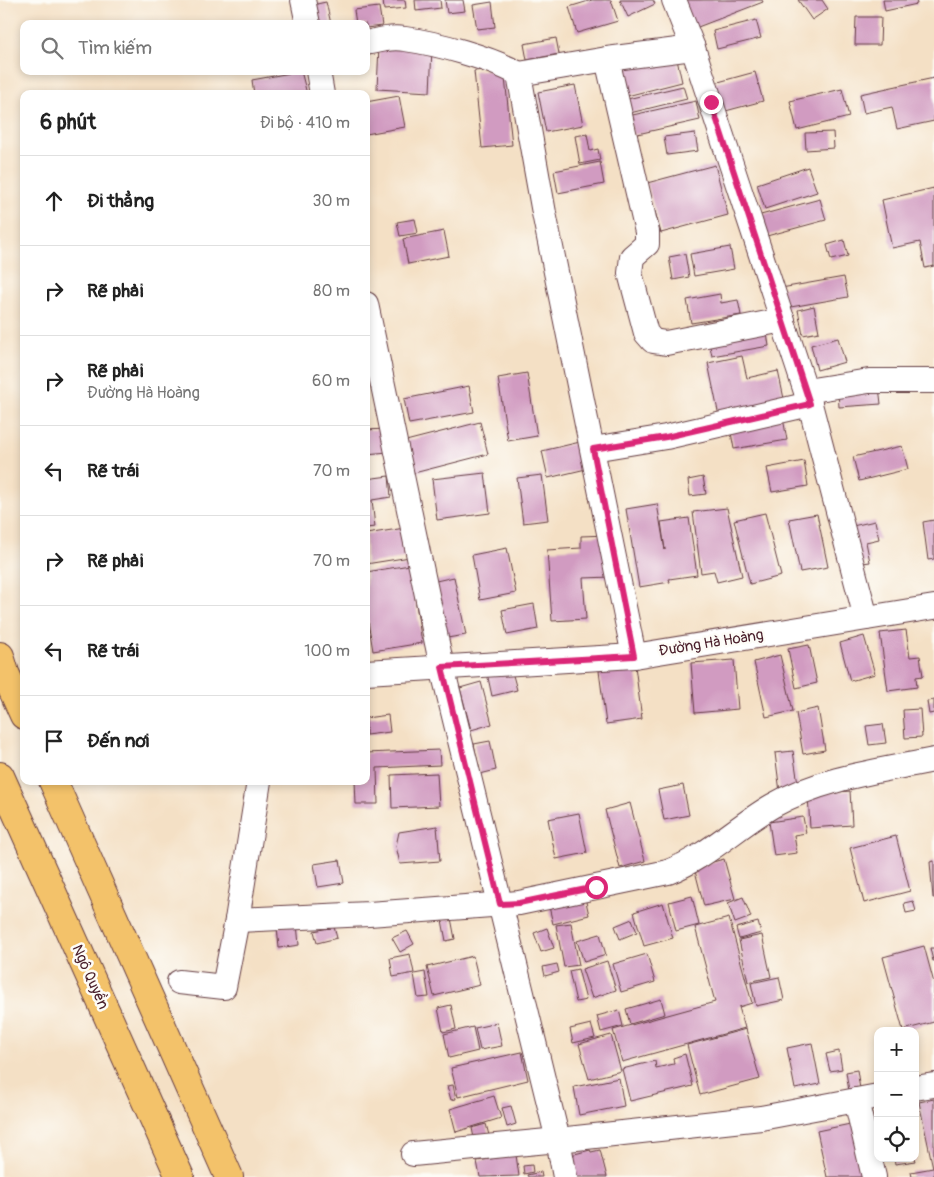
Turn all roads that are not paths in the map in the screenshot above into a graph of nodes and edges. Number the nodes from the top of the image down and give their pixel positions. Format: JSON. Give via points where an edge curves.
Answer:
{"nodes":[{"id":1,"x":303,"y":0,"type":"edge"},
{"id":2,"x":674,"y":0,"type":"edge"},
{"id":3,"x":307,"y":20,"type":"edge"},
{"id":4,"x":370,"y":42,"type":"edge"},
{"id":5,"x":693,"y":48,"type":"junction"},
{"id":6,"x":607,"y":58,"type":"junction"},
{"id":7,"x":519,"y":74,"type":"junction"},
{"id":8,"x":319,"y":75,"type":"edge"},
{"id":9,"x":321,"y":90,"type":"edge"},
{"id":10,"x":783,"y":320,"type":"junction"},
{"id":11,"x":370,"y":323,"type":"edge"},
{"id":12,"x":934,"y":381,"type":"edge"},
{"id":13,"x":808,"y":397,"type":"junction"},
{"id":14,"x":593,"y":449,"type":"junction"},
{"id":15,"x":934,"y":607,"type":"edge"},
{"id":16,"x":866,"y":618,"type":"junction"},
{"id":17,"x":634,"y":656,"type":"junction"},
{"id":18,"x":442,"y":667,"type":"junction"},
{"id":19,"x":7,"y":669,"type":"edge"},
{"id":20,"x":370,"y":672,"type":"edge"},
{"id":21,"x":20,"y":705,"type":"edge"},
{"id":22,"x":934,"y":760,"type":"edge"},
{"id":23,"x":0,"y":776,"type":"edge"},
{"id":24,"x":55,"y":785,"type":"edge"},
{"id":25,"x":258,"y":785,"type":"edge"},
{"id":26,"x":500,"y":904,"type":"junction"},
{"id":27,"x":238,"y":920,"type":"junction"},
{"id":28,"x":179,"y":982,"type":"dead end"},
{"id":29,"x":934,"y":1085,"type":"edge"},
{"id":30,"x":919,"y":1087,"type":"edge"},
{"id":31,"x":867,"y":1098,"type":"edge"},
{"id":32,"x":558,"y":1140,"type":"junction"},
{"id":33,"x":413,"y":1154,"type":"dead end"},
{"id":34,"x":180,"y":1177,"type":"edge"},
{"id":35,"x":229,"y":1177,"type":"edge"},
{"id":36,"x":565,"y":1177,"type":"edge"},
{"id":37,"x":874,"y":1177,"type":"edge"}],
"edges":[{"from":1,"to":3,"type":"street"},
{"from":2,"to":5,"type":"street"},
{"from":4,"to":7,"type":"street","via":[[384,38],[404,39],[448,48]]},
{"from":5,"to":6,"type":"street"},
{"from":5,"to":10,"type":"street"},
{"from":6,"to":7,"type":"street"},
{"from":6,"to":10,"type":"street","via":[[647,232],[647,244],[632,257],[630,273],[646,332],[653,341],[666,342]]},
{"from":7,"to":14,"type":"street"},
{"from":8,"to":9,"type":"street"},
{"from":10,"to":13,"type":"street"},
{"from":11,"to":18,"type":"street"},
{"from":12,"to":13,"type":"street","via":[[870,381]]},
{"from":13,"to":14,"type":"street","via":[[666,437]]},
{"from":13,"to":16,"type":"street"},
{"from":14,"to":17,"type":"street"},
{"from":15,"to":16,"type":"street","name":"Đường Hà Hoàng"},
{"from":16,"to":17,"type":"street","name":"Đường Hà Hoàng"},
{"from":17,"to":18,"type":"street","name":"Đường Hà Hoàng"},
{"from":18,"to":20,"type":"street","name":"Đường Hà Hoàng"},
{"from":18,"to":26,"type":"street"},
{"from":19,"to":21,"type":"main road"},
{"from":22,"to":26,"type":"street","via":[[816,786],[771,807],[688,864],[668,872],[519,903]]},
{"from":23,"to":34,"type":"main road","name":"Ngô Quyền"},
{"from":24,"to":35,"type":"main road"},
{"from":25,"to":27,"type":"street"},
{"from":26,"to":27,"type":"street"},
{"from":26,"to":32,"type":"street"},
{"from":27,"to":28,"type":"street","via":[[224,987]]},
{"from":29,"to":30,"type":"street"},
{"from":31,"to":32,"type":"street","via":[[761,1118]]},
{"from":31,"to":37,"type":"street"},
{"from":32,"to":33,"type":"street"},
{"from":32,"to":36,"type":"street"}]}
